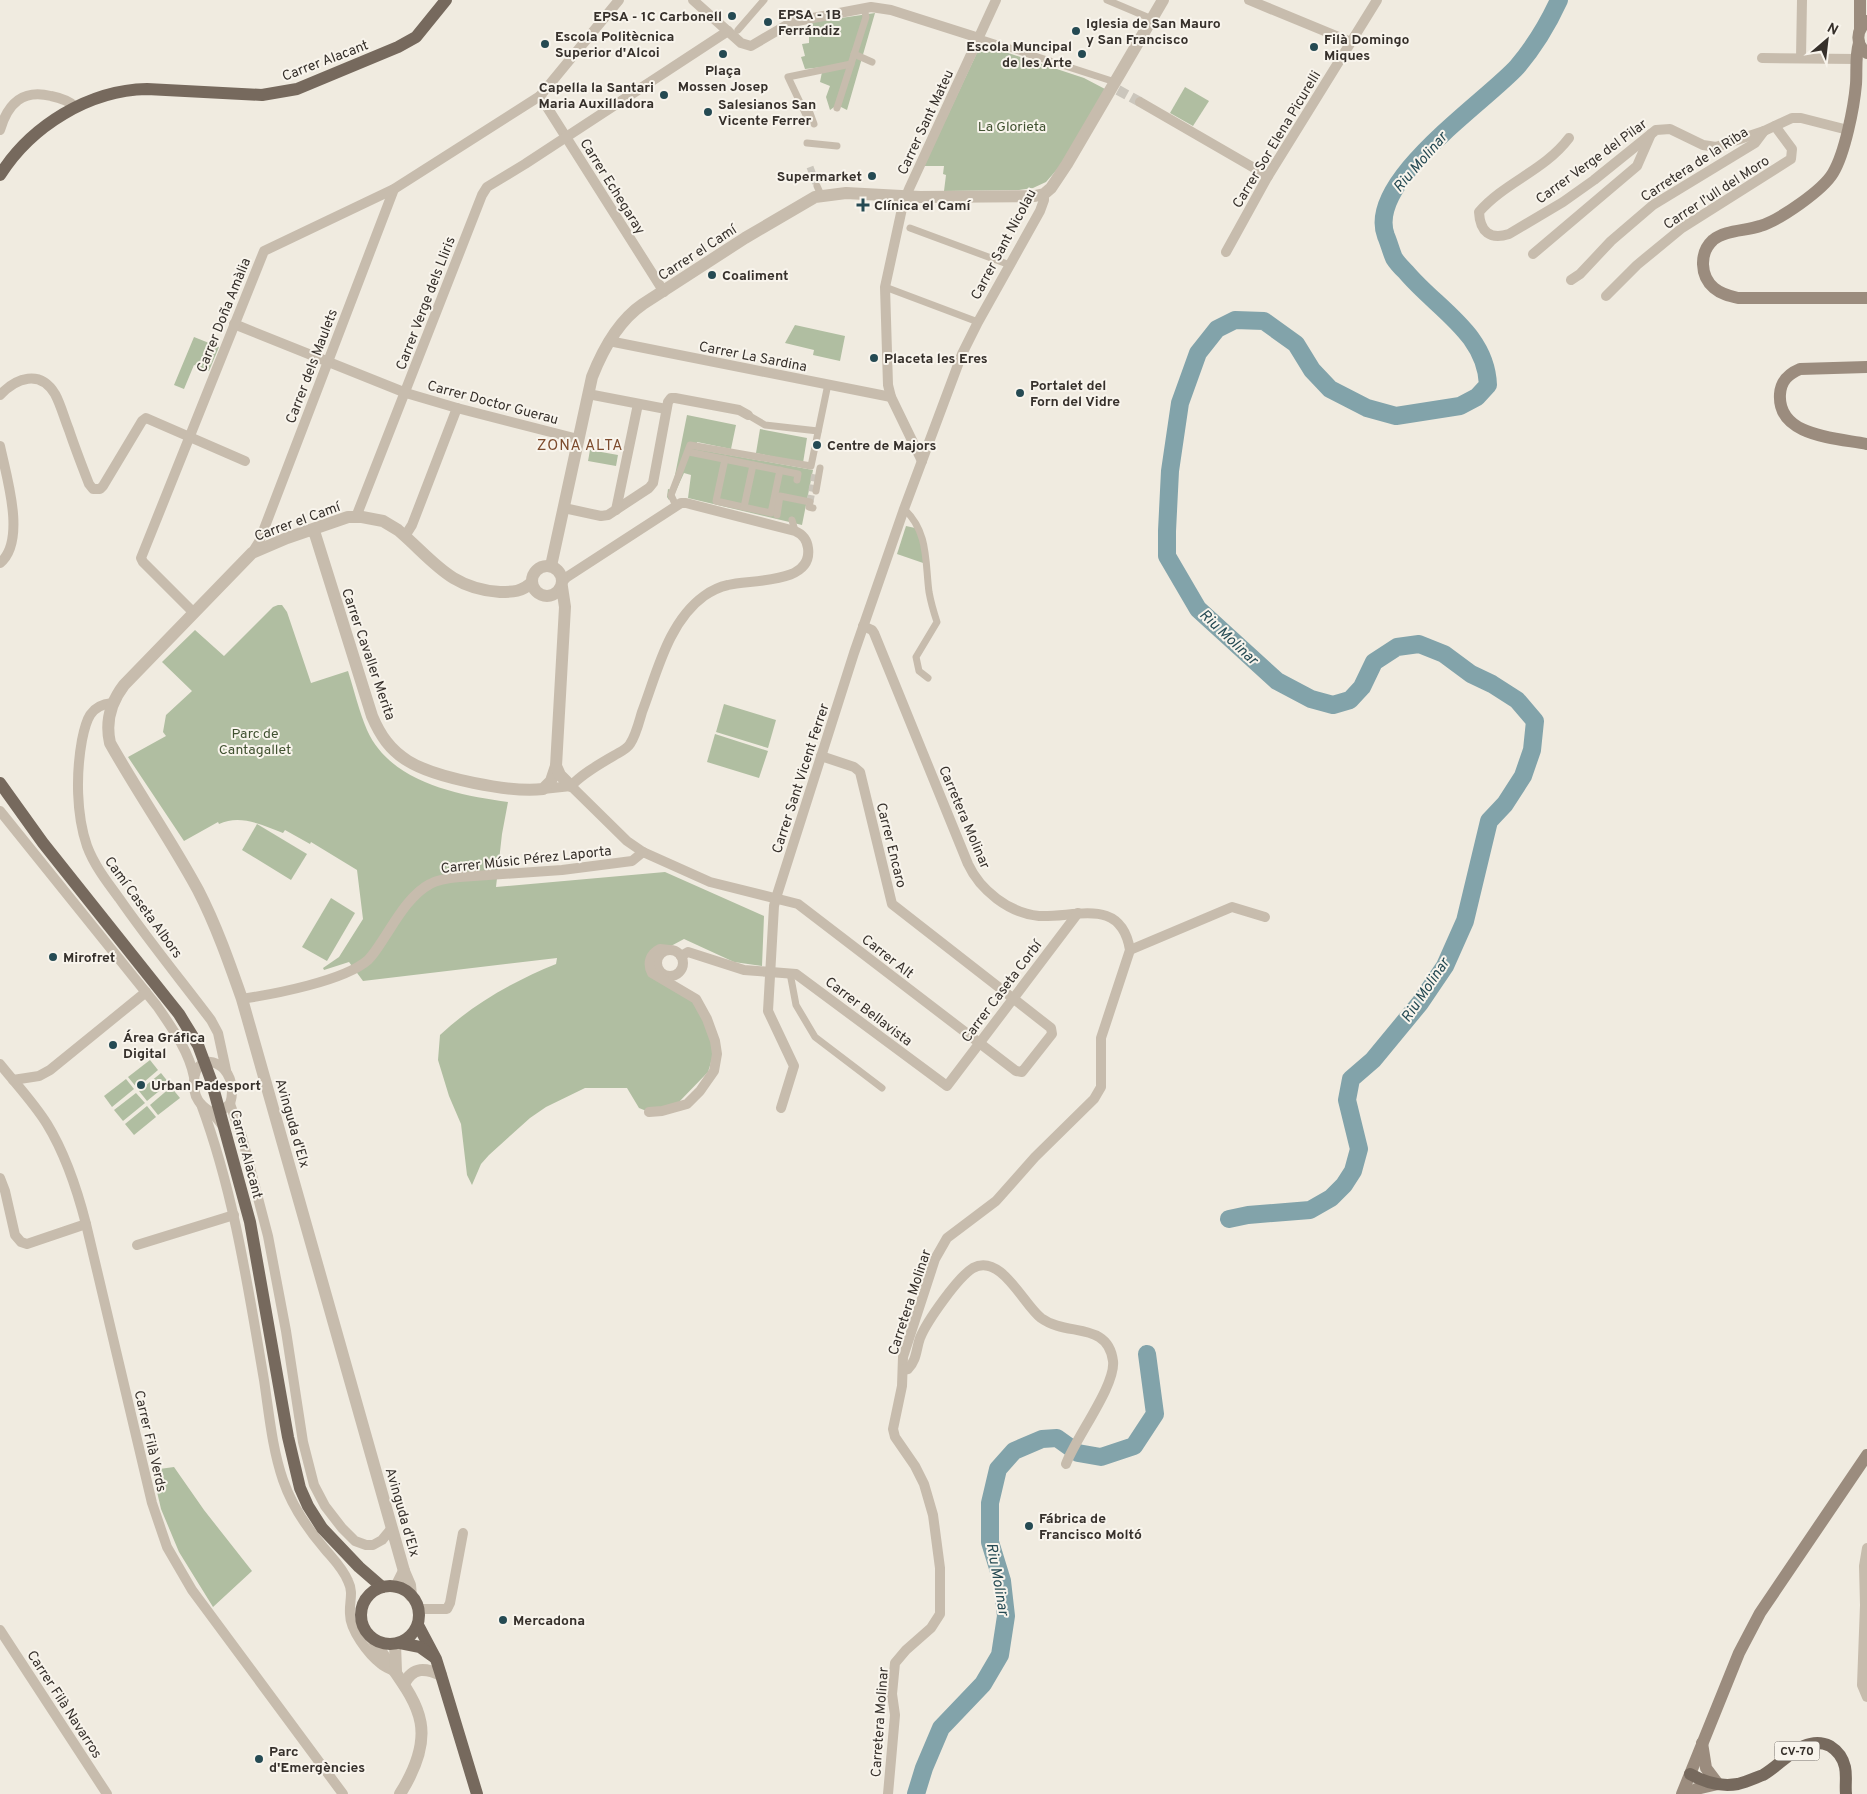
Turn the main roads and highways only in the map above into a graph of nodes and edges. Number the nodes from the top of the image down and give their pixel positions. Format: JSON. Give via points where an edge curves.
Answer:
{"nodes":[{"id":1,"x":446,"y":0,"type":"edge"},
{"id":2,"x":1860,"y":0,"type":"edge"},
{"id":3,"x":1867,"y":12,"type":"edge"},
{"id":4,"x":1864,"y":24,"type":"edge"},
{"id":5,"x":1863,"y":56,"type":"edge"},
{"id":6,"x":0,"y":175,"type":"edge"},
{"id":7,"x":1867,"y":298,"type":"edge"},
{"id":8,"x":1867,"y":367,"type":"edge"},
{"id":9,"x":1867,"y":444,"type":"edge"},
{"id":10,"x":0,"y":783,"type":"edge"},
{"id":11,"x":1867,"y":1455,"type":"edge"},
{"id":12,"x":359,"y":1567,"type":"junction"},
{"id":13,"x":382,"y":1587,"type":"junction"},
{"id":14,"x":367,"y":1596,"type":"junction"},
{"id":15,"x":418,"y":1625,"type":"junction"},
{"id":16,"x":398,"y":1644,"type":"junction"},
{"id":17,"x":436,"y":1659,"type":"junction"},
{"id":18,"x":1702,"y":1743,"type":"junction"},
{"id":19,"x":1690,"y":1774,"type":"junction"},
{"id":20,"x":1718,"y":1784,"type":"junction"},
{"id":21,"x":477,"y":1794,"type":"edge"},
{"id":22,"x":1682,"y":1794,"type":"edge"},
{"id":23,"x":1690,"y":1794,"type":"edge"},
{"id":24,"x":1846,"y":1794,"type":"edge"}],
"edges":[{"from":1,"to":6,"type":"main road","name":"Carrer Alacant","via":[[416,37],[296,89],[262,95],[135,90],[103,95],[76,107],[47,126],[26,143]]},
{"from":2,"to":3,"type":"main road"},
{"from":2,"to":4,"type":"main road"},
{"from":4,"to":5,"type":"main road","via":[[1858,36]]},
{"from":5,"to":7,"type":"main road","via":[[1848,130],[1835,170],[1828,180],[1780,217],[1715,239],[1705,252],[1703,266],[1705,277],[1713,287],[1738,298]]},
{"from":8,"to":9,"type":"main road","via":[[1800,369],[1785,379],[1780,398],[1786,419],[1798,429]]},
{"from":10,"to":12,"type":"main road","name":"Carrer Alacant","via":[[43,843],[179,1014],[211,1063],[254,1241],[300,1488],[322,1528]]},
{"from":11,"to":18,"type":"main road","via":[[1760,1613],[1739,1653]]},
{"from":12,"to":13,"type":"main road","name":"Carrer Alacant"},
{"from":12,"to":14,"type":"main road","name":"Carrer Alacant"},
{"from":13,"to":14,"type":"main road"},
{"from":13,"to":15,"type":"main road","via":[[396,1586],[412,1596],[418,1608]]},
{"from":14,"to":16,"type":"main road","via":[[360,1614],[365,1632],[383,1644]]},
{"from":15,"to":16,"type":"main road","via":[[409,1637]]},
{"from":15,"to":17,"type":"main road"},
{"from":16,"to":17,"type":"main road","via":[[420,1647]]},
{"from":17,"to":21,"type":"main road"},
{"from":18,"to":19,"type":"main road"},
{"from":18,"to":20,"type":"main road","via":[[1706,1768]]},
{"from":19,"to":20,"type":"main road","number":"CV-70"},
{"from":19,"to":22,"type":"main road"},
{"from":20,"to":23,"type":"main road","via":[[1696,1789]]},
{"from":20,"to":24,"type":"main road","number":"CV-70","via":[[1739,1784],[1764,1774],[1804,1746],[1817,1743],[1834,1749],[1842,1759]]}]}
